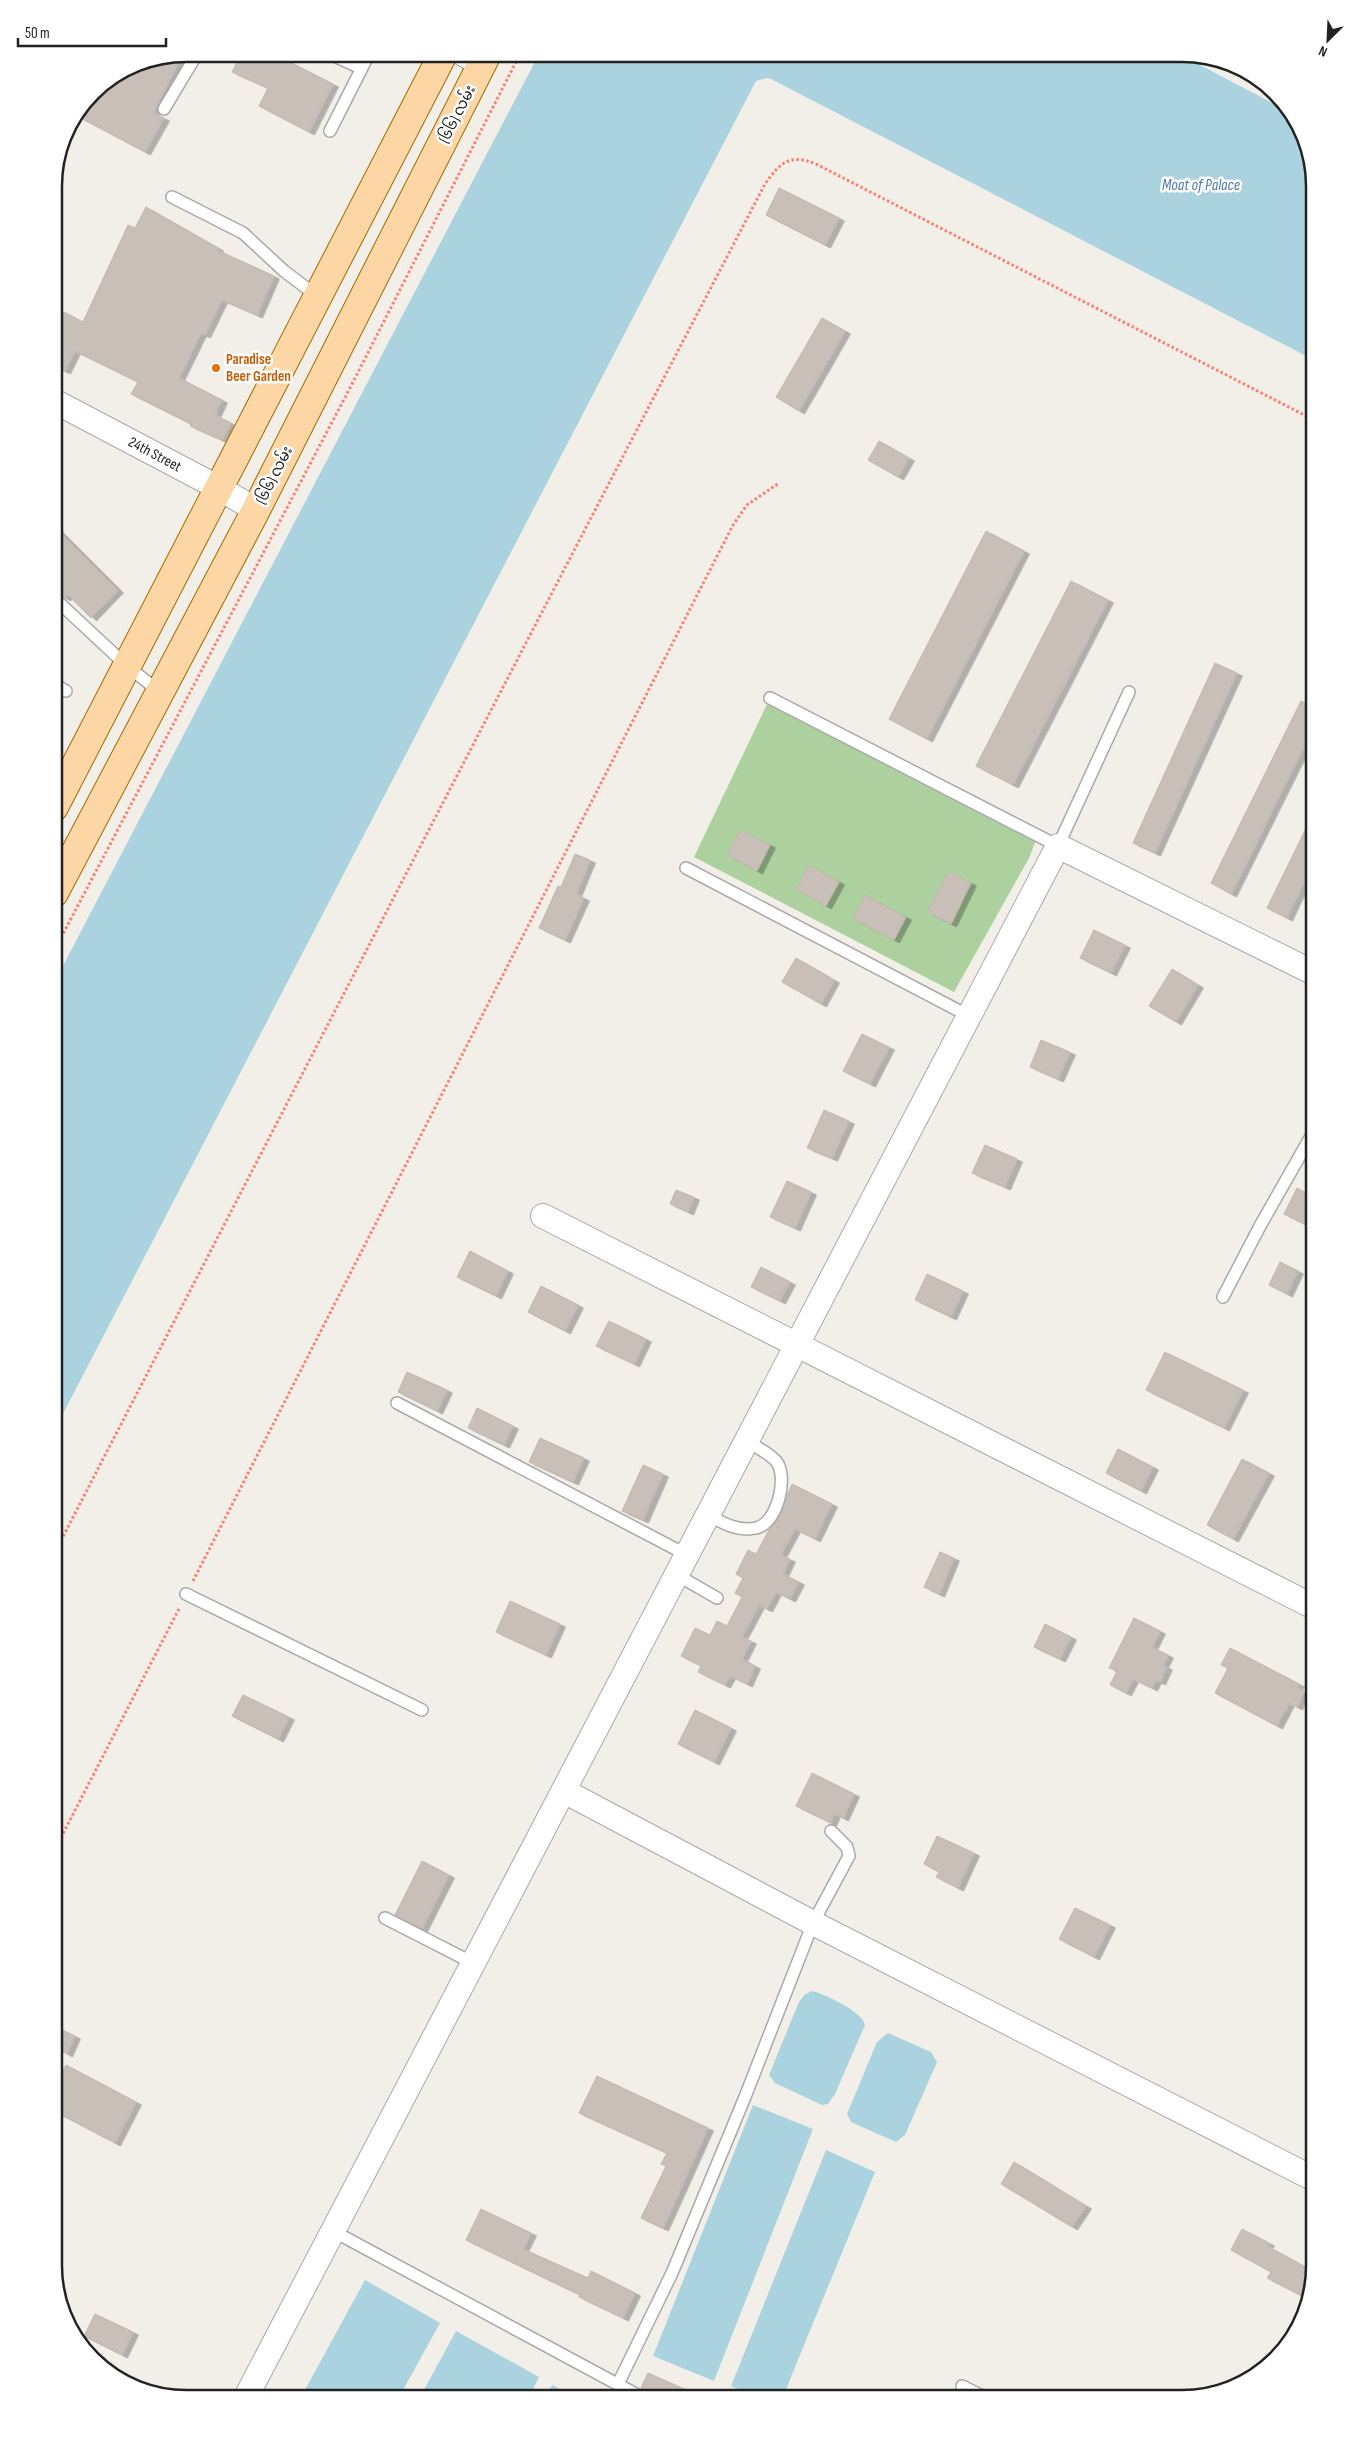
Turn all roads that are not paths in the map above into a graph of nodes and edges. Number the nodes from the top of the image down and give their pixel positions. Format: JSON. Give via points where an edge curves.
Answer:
{"nodes":[{"id":1,"x":191,"y":63,"type":"edge"},
{"id":2,"x":350,"y":63,"type":"edge"},
{"id":3,"x":364,"y":63,"type":"edge"},
{"id":4,"x":438,"y":63,"type":"edge"},
{"id":5,"x":474,"y":63,"type":"edge"},
{"id":6,"x":361,"y":68,"type":"junction"},
{"id":7,"x":164,"y":109,"type":"dead end"},
{"id":8,"x":330,"y":131,"type":"dead end"},
{"id":9,"x":172,"y":197,"type":"dead end"},
{"id":10,"x":318,"y":296,"type":"junction"},
{"id":11,"x":63,"y":406,"type":"edge"},
{"id":12,"x":218,"y":488,"type":"junction"},
{"id":13,"x":256,"y":510,"type":"junction"},
{"id":14,"x":63,"y":606,"type":"edge"},
{"id":15,"x":126,"y":666,"type":"junction"},
{"id":16,"x":63,"y":689,"type":"edge"},
{"id":17,"x":66,"y":691,"type":"dead end"},
{"id":18,"x":160,"y":692,"type":"junction"},
{"id":19,"x":1129,"y":692,"type":"dead end"},
{"id":20,"x":770,"y":698,"type":"dead end"},
{"id":21,"x":63,"y":790,"type":"edge"},
{"id":22,"x":1058,"y":846,"type":"junction"},
{"id":23,"x":686,"y":868,"type":"dead end"},
{"id":24,"x":63,"y":877,"type":"edge"},
{"id":25,"x":1306,"y":970,"type":"edge"},
{"id":26,"x":969,"y":1016,"type":"junction"},
{"id":27,"x":1306,"y":1146,"type":"edge"},
{"id":28,"x":544,"y":1216,"type":"dead end"},
{"id":29,"x":1223,"y":1297,"type":"dead end"},
{"id":30,"x":796,"y":1346,"type":"junction"},
{"id":31,"x":397,"y":1403,"type":"dead end"},
{"id":32,"x":747,"y":1441,"type":"junction"},
{"id":33,"x":708,"y":1516,"type":"junction"},
{"id":34,"x":687,"y":1554,"type":"junction"},
{"id":35,"x":676,"y":1575,"type":"junction"},
{"id":36,"x":186,"y":1594,"type":"road end"},
{"id":37,"x":718,"y":1598,"type":"dead end"},
{"id":38,"x":1306,"y":1603,"type":"edge"},
{"id":39,"x":422,"y":1710,"type":"dead end"},
{"id":40,"x":564,"y":1791,"type":"junction"},
{"id":41,"x":831,"y":1832,"type":"dead end"},
{"id":42,"x":384,"y":1918,"type":"dead end"},
{"id":43,"x":813,"y":1923,"type":"junction"},
{"id":44,"x":473,"y":1963,"type":"junction"},
{"id":45,"x":1306,"y":2175,"type":"edge"},
{"id":46,"x":333,"y":2231,"type":"junction"},
{"id":47,"x":618,"y":2384,"type":"junction"},
{"id":48,"x":962,"y":2386,"type":"dead end"},
{"id":49,"x":250,"y":2390,"type":"edge"},
{"id":50,"x":629,"y":2390,"type":"edge"},
{"id":51,"x":970,"y":2390,"type":"edge"}],
"edges":[{"from":1,"to":7,"type":"lane"},
{"from":2,"to":6,"type":"lane"},
{"from":3,"to":6,"type":"lane"},
{"from":4,"to":10,"type":"main road"},
{"from":5,"to":13,"type":"main road","name":"(၆၆) လမ်း"},
{"from":6,"to":8,"type":"lane"},
{"from":9,"to":10,"type":"lane","via":[[243,233],[284,271]]},
{"from":10,"to":12,"type":"main road"},
{"from":11,"to":12,"type":"street","name":"24th Street"},
{"from":12,"to":13,"type":"street","name":"24th Street"},
{"from":12,"to":15,"type":"main road"},
{"from":13,"to":18,"type":"main road","name":"(၆၆) လမ်း"},
{"from":14,"to":15,"type":"lane"},
{"from":15,"to":18,"type":"lane"},
{"from":15,"to":21,"type":"main road"},
{"from":16,"to":17,"type":"lane"},
{"from":18,"to":24,"type":"main road","name":"(၆၆) လမ်း"},
{"from":19,"to":22,"type":"lane"},
{"from":20,"to":22,"type":"lane"},
{"from":22,"to":25,"type":"street"},
{"from":22,"to":26,"type":"street"},
{"from":23,"to":26,"type":"lane"},
{"from":26,"to":30,"type":"street"},
{"from":27,"to":29,"type":"lane"},
{"from":28,"to":30,"type":"street"},
{"from":30,"to":32,"type":"street"},
{"from":30,"to":38,"type":"street"},
{"from":31,"to":34,"type":"lane"},
{"from":32,"to":33,"type":"street"},
{"from":32,"to":33,"type":"lane","via":[[776,1460],[782,1473],[778,1501],[772,1513],[758,1528],[743,1529]]},
{"from":33,"to":34,"type":"street"},
{"from":34,"to":35,"type":"street"},
{"from":35,"to":37,"type":"lane"},
{"from":35,"to":40,"type":"street"},
{"from":36,"to":39,"type":"lane"},
{"from":40,"to":43,"type":"street"},
{"from":40,"to":44,"type":"street"},
{"from":41,"to":43,"type":"lane","via":[[847,1847],[848,1856]]},
{"from":42,"to":44,"type":"lane"},
{"from":43,"to":45,"type":"street"},
{"from":43,"to":47,"type":"lane","via":[[676,2263]]},
{"from":44,"to":46,"type":"street"},
{"from":46,"to":47,"type":"lane"},
{"from":46,"to":49,"type":"street"},
{"from":47,"to":50,"type":"lane"},
{"from":48,"to":51,"type":"lane"}]}
